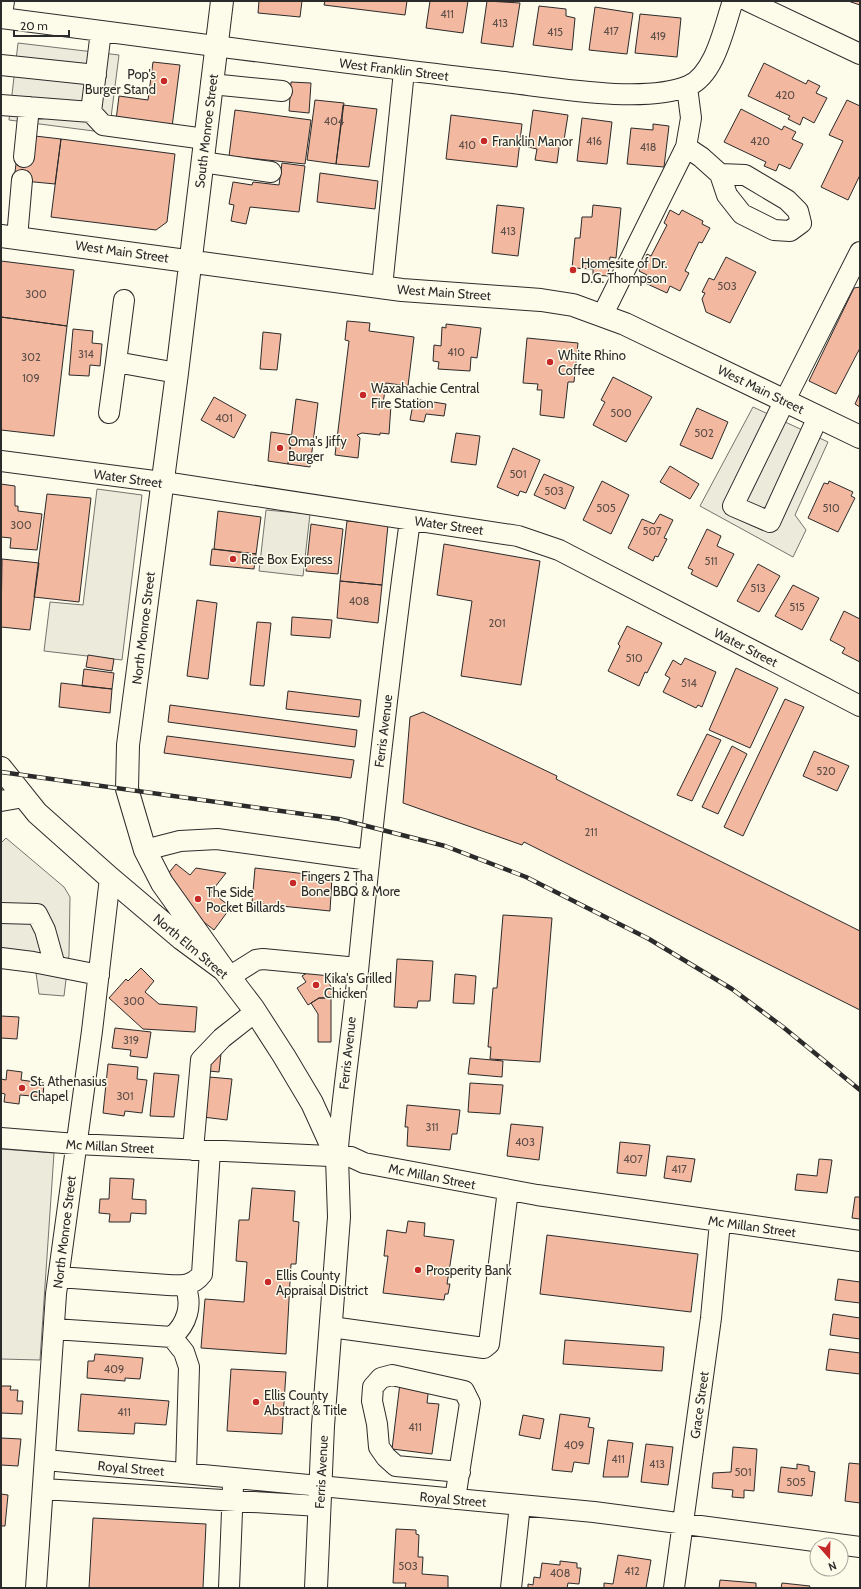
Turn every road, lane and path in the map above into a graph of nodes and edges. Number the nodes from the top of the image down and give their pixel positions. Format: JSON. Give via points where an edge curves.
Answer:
{"nodes":[{"id":1,"x":3,"y":1,"type":"edge"},
{"id":2,"x":222,"y":1,"type":"edge"},
{"id":3,"x":733,"y":1,"type":"edge"},
{"id":4,"x":748,"y":1,"type":"edge"},
{"id":5,"x":1,"y":14,"type":"edge"},
{"id":6,"x":1,"y":18,"type":"edge"},
{"id":7,"x":101,"y":31,"type":"junction"},
{"id":8,"x":216,"y":46,"type":"junction"},
{"id":9,"x":860,"y":54,"type":"edge"},
{"id":10,"x":1,"y":64,"type":"edge"},
{"id":11,"x":404,"y":71,"type":"junction"},
{"id":12,"x":96,"y":75,"type":"junction"},
{"id":13,"x":211,"y":84,"type":"junction"},
{"id":14,"x":686,"y":87,"type":"junction"},
{"id":15,"x":282,"y":91,"type":"dead end"},
{"id":16,"x":1,"y":105,"type":"edge"},
{"id":17,"x":29,"y":107,"type":"junction"},
{"id":18,"x":91,"y":112,"type":"junction"},
{"id":19,"x":205,"y":139,"type":"junction"},
{"id":20,"x":686,"y":147,"type":"junction"},
{"id":21,"x":24,"y":157,"type":"dead end"},
{"id":22,"x":202,"y":162,"type":"junction"},
{"id":23,"x":271,"y":172,"type":"dead end"},
{"id":24,"x":720,"y":174,"type":"dead end"},
{"id":25,"x":22,"y":180,"type":"dead end"},
{"id":26,"x":9,"y":237,"type":"edge"},
{"id":27,"x":860,"y":252,"type":"edge"},
{"id":28,"x":190,"y":261,"type":"junction"},
{"id":29,"x":382,"y":287,"type":"junction"},
{"id":30,"x":124,"y":300,"type":"dead end"},
{"id":31,"x":602,"y":316,"type":"junction"},
{"id":32,"x":116,"y":362,"type":"junction"},
{"id":33,"x":177,"y":373,"type":"junction"},
{"id":34,"x":784,"y":400,"type":"junction"},
{"id":35,"x":109,"y":413,"type":"dead end"},
{"id":36,"x":818,"y":417,"type":"junction"},
{"id":37,"x":860,"y":437,"type":"edge"},
{"id":38,"x":1,"y":461,"type":"edge"},
{"id":39,"x":161,"y":483,"type":"junction"},
{"id":40,"x":410,"y":520,"type":"junction"},
{"id":41,"x":860,"y":706,"type":"edge"},
{"id":42,"x":1,"y":768,"type":"edge"},
{"id":43,"x":24,"y":797,"type":"junction"},
{"id":44,"x":1,"y":801,"type":"edge"},
{"id":45,"x":145,"y":850,"type":"junction"},
{"id":46,"x":369,"y":860,"type":"junction"},
{"id":47,"x":110,"y":878,"type":"junction"},
{"id":48,"x":1,"y":913,"type":"edge"},
{"id":49,"x":1,"y":958,"type":"edge"},
{"id":50,"x":55,"y":966,"type":"junction"},
{"id":51,"x":358,"y":968,"type":"junction"},
{"id":52,"x":226,"y":974,"type":"junction"},
{"id":53,"x":99,"y":975,"type":"junction"},
{"id":54,"x":255,"y":1012,"type":"junction"},
{"id":55,"x":1,"y":1138,"type":"edge"},
{"id":56,"x":76,"y":1144,"type":"junction"},
{"id":57,"x":201,"y":1150,"type":"junction"},
{"id":58,"x":338,"y":1158,"type":"junction"},
{"id":59,"x":508,"y":1190,"type":"junction"},
{"id":60,"x":720,"y":1222,"type":"junction"},
{"id":61,"x":860,"y":1241,"type":"edge"},
{"id":62,"x":59,"y":1276,"type":"junction"},
{"id":63,"x":185,"y":1286,"type":"junction"},
{"id":64,"x":331,"y":1327,"type":"junction"},
{"id":65,"x":54,"y":1329,"type":"junction"},
{"id":66,"x":172,"y":1337,"type":"junction"},
{"id":67,"x":46,"y":1460,"type":"junction"},
{"id":68,"x":396,"y":1466,"type":"junction"},
{"id":69,"x":186,"y":1472,"type":"junction"},
{"id":70,"x":460,"y":1472,"type":"junction"},
{"id":71,"x":233,"y":1478,"type":"junction"},
{"id":72,"x":43,"y":1489,"type":"junction"},
{"id":73,"x":394,"y":1493,"type":"junction"},
{"id":74,"x":320,"y":1496,"type":"junction"},
{"id":75,"x":455,"y":1499,"type":"junction"},
{"id":76,"x":233,"y":1500,"type":"junction"},
{"id":77,"x":520,"y":1505,"type":"junction"},
{"id":78,"x":682,"y":1524,"type":"junction"},
{"id":79,"x":860,"y":1548,"type":"edge"},
{"id":80,"x":36,"y":1588,"type":"edge"},
{"id":81,"x":229,"y":1588,"type":"edge"},
{"id":82,"x":316,"y":1588,"type":"edge"},
{"id":83,"x":511,"y":1588,"type":"edge"},
{"id":84,"x":674,"y":1588,"type":"edge"}],
"edges":[{"from":1,"to":5,"type":"main road"},
{"from":2,"to":8,"type":"main road","name":"South Monroe Street"},
{"from":3,"to":14,"type":"street","name":"West Franklin Street","via":[[713,59],[703,76]]},
{"from":4,"to":9,"type":"street"},
{"from":6,"to":7,"type":"street","name":"West Franklin Street"},
{"from":7,"to":8,"type":"street","name":"West Franklin Street"},
{"from":7,"to":12,"type":"street"},
{"from":8,"to":11,"type":"street","name":"West Franklin Street"},
{"from":8,"to":13,"type":"main road","name":"South Monroe Street"},
{"from":10,"to":12,"type":"street"},
{"from":11,"to":14,"type":"street","name":"West Franklin Street","via":[[605,93],[646,94]]},
{"from":11,"to":29,"type":"street"},
{"from":12,"to":18,"type":"street"},
{"from":13,"to":15,"type":"street"},
{"from":13,"to":19,"type":"main road","name":"South Monroe Street"},
{"from":14,"to":20,"type":"street","via":[[691,118]]},
{"from":16,"to":17,"type":"street"},
{"from":17,"to":18,"type":"street"},
{"from":17,"to":21,"type":"street"},
{"from":18,"to":19,"type":"street","via":[[103,126]]},
{"from":19,"to":22,"type":"main road","name":"South Monroe Street"},
{"from":20,"to":24,"type":"street"},
{"from":20,"to":31,"type":"street"},
{"from":22,"to":23,"type":"street"},
{"from":22,"to":28,"type":"main road","name":"South Monroe Street"},
{"from":25,"to":26,"type":"street"},
{"from":26,"to":28,"type":"main road","name":"West Main Street"},
{"from":27,"to":34,"type":"street"},
{"from":28,"to":29,"type":"main road","name":"West Main Street"},
{"from":28,"to":33,"type":"main road","name":"North Monroe Street"},
{"from":29,"to":31,"type":"main road","name":"West Main Street","via":[[541,300],[573,305]]},
{"from":30,"to":32,"type":"street"},
{"from":31,"to":34,"type":"main road","name":"West Main Street","via":[[625,324]]},
{"from":32,"to":33,"type":"street"},
{"from":32,"to":35,"type":"street"},
{"from":33,"to":39,"type":"main road","name":"North Monroe Street"},
{"from":34,"to":36,"type":"main road","name":"West Main Street"},
{"from":34,"to":36,"type":"street","via":[[733,506],[770,522]]},
{"from":36,"to":37,"type":"main road","name":"West Main Street"},
{"from":38,"to":39,"type":"street","name":"Water Street"},
{"from":39,"to":40,"type":"street","name":"Water Street"},
{"from":39,"to":45,"type":"main road","name":"North Monroe Street","via":[[128,745],[127,789]]},
{"from":40,"to":41,"type":"street","name":"Water Street","via":[[518,536],[559,550]]},
{"from":40,"to":46,"type":"street","name":"Ferris Avenue"},
{"from":42,"to":43,"type":"main road","name":"North Elm Street"},
{"from":43,"to":44,"type":"street"},
{"from":43,"to":47,"type":"main road","name":"North Elm Street","via":[[37,813]]},
{"from":45,"to":46,"type":"street","via":[[180,842],[217,839]]},
{"from":45,"to":52,"type":"main road","name":"North Monroe Street","via":[[162,883]]},
{"from":46,"to":51,"type":"street","name":"Ferris Avenue"},
{"from":47,"to":52,"type":"main road","name":"North Elm Street"},
{"from":47,"to":53,"type":"street","name":"North Monroe Street"},
{"from":48,"to":50,"type":"street","via":[[37,914],[45,930]]},
{"from":49,"to":50,"type":"street"},
{"from":50,"to":53,"type":"street"},
{"from":51,"to":52,"type":"street","via":[[263,958]]},
{"from":51,"to":58,"type":"street","name":"Ferris Avenue","via":[[341,1105]]},
{"from":52,"to":54,"type":"main road","name":"North Elm Street"},
{"from":53,"to":56,"type":"street","name":"North Monroe Street"},
{"from":54,"to":57,"type":"street","via":[[222,1038],[201,1060]]},
{"from":54,"to":58,"type":"main road","name":"North Elm Street","via":[[312,1103]]},
{"from":55,"to":56,"type":"street","name":"Mc Millan Street"},
{"from":56,"to":57,"type":"street","name":"Mc Millan Street"},
{"from":56,"to":62,"type":"street","name":"North Monroe Street"},
{"from":57,"to":58,"type":"street","name":"Mc Millan Street"},
{"from":57,"to":63,"type":"street","via":[[202,1274],[197,1281]]},
{"from":58,"to":59,"type":"street","name":"Mc Millan Street","via":[[351,1157],[364,1163]]},
{"from":58,"to":64,"type":"main road","name":"Ferris Avenue","via":[[339,1217]]},
{"from":59,"to":60,"type":"street","name":"Mc Millan Street"},
{"from":59,"to":64,"type":"street","via":[[487,1346],[484,1348]]},
{"from":60,"to":61,"type":"street","name":"Mc Millan Street"},
{"from":60,"to":78,"type":"street","name":"Grace Street","via":[[711,1318]]},
{"from":62,"to":63,"type":"street"},
{"from":62,"to":65,"type":"street","name":"North Monroe Street"},
{"from":63,"to":66,"type":"street","via":[[189,1294],[187,1314],[182,1328]]},
{"from":64,"to":74,"type":"main road","name":"Ferris Avenue"},
{"from":65,"to":66,"type":"street"},
{"from":65,"to":67,"type":"street","name":"North Monroe Street"},
{"from":66,"to":69,"type":"street","via":[[184,1352],[189,1367]]},
{"from":67,"to":69,"type":"street","name":"Royal Street"},
{"from":67,"to":72,"type":"street","name":"North Monroe Street"},
{"from":68,"to":70,"type":"street"},
{"from":68,"to":70,"type":"street","via":[[379,1447],[372,1401],[372,1387],[381,1378],[392,1375],[464,1392],[470,1403]]},
{"from":68,"to":73,"type":"street"},
{"from":69,"to":71,"type":"street","name":"Royal Street"},
{"from":70,"to":75,"type":"street"},
{"from":71,"to":74,"type":"street","name":"Royal Street"},
{"from":71,"to":76,"type":"street"},
{"from":72,"to":76,"type":"street"},
{"from":72,"to":80,"type":"street","name":"North Monroe Street"},
{"from":73,"to":74,"type":"street","name":"Royal Street"},
{"from":73,"to":75,"type":"street","name":"Royal Street"},
{"from":74,"to":76,"type":"street"},
{"from":74,"to":82,"type":"main road","name":"Ferris Avenue"},
{"from":75,"to":77,"type":"street","name":"Royal Street"},
{"from":76,"to":81,"type":"street"},
{"from":77,"to":78,"type":"street","name":"Royal Street"},
{"from":77,"to":83,"type":"street"},
{"from":78,"to":79,"type":"street","name":"Royal Street"},
{"from":78,"to":84,"type":"street","name":"Grace Street"}]}
